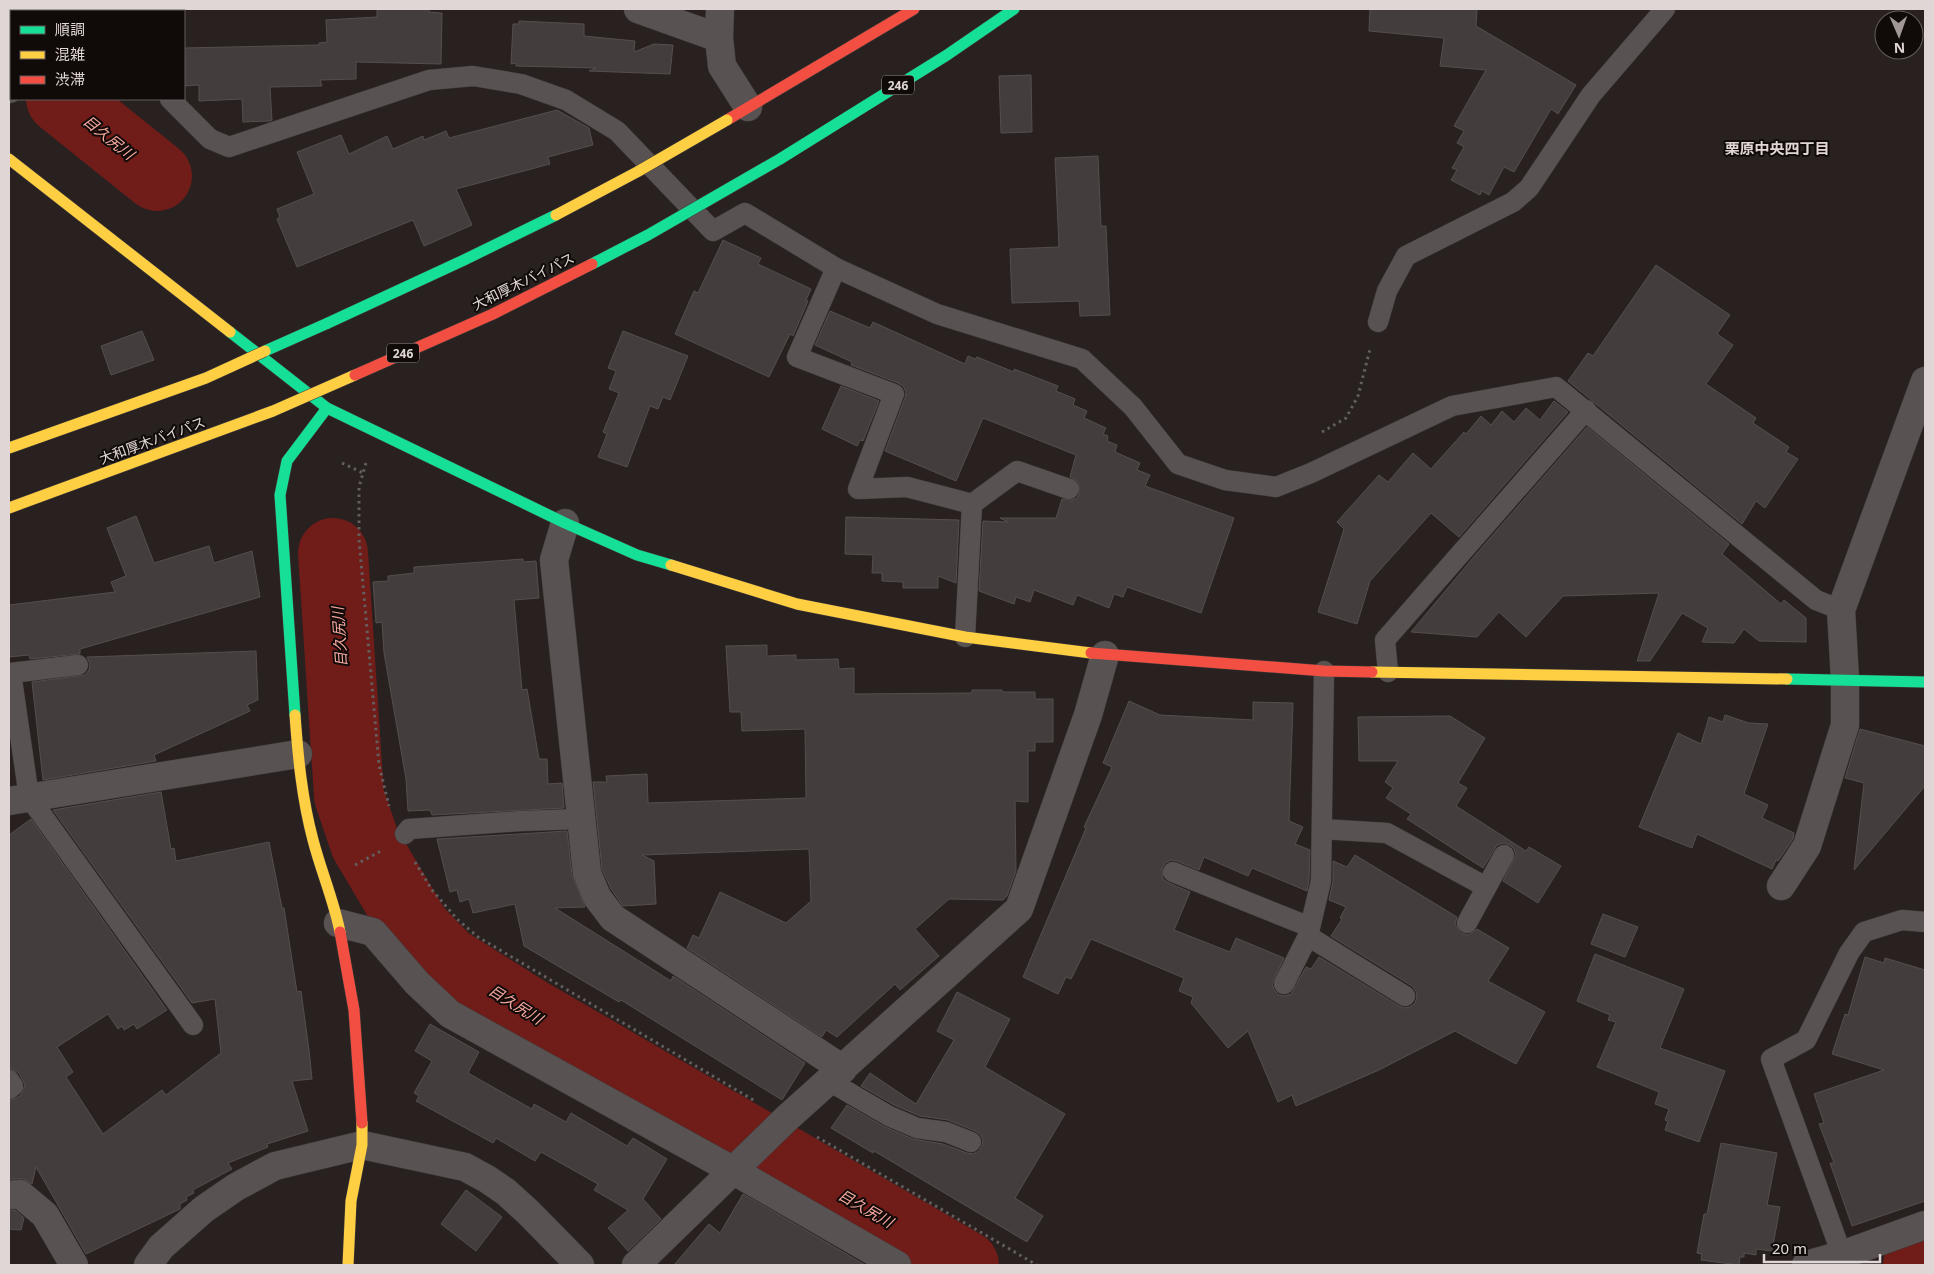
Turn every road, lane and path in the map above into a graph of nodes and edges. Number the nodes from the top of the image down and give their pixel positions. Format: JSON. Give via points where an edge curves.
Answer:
{"nodes":[{"id":1,"x":638,"y":9,"type":"edge"},
{"id":2,"x":720,"y":9,"type":"edge"},
{"id":3,"x":914,"y":9,"type":"edge"},
{"id":4,"x":1014,"y":9,"type":"edge"},
{"id":5,"x":1665,"y":9,"type":"edge"},
{"id":6,"x":719,"y":38,"type":"junction"},
{"id":7,"x":171,"y":100,"type":"edge"},
{"id":8,"x":738,"y":114,"type":"junction"},
{"id":9,"x":9,"y":159,"type":"edge"},
{"id":10,"x":836,"y":268,"type":"junction"},
{"id":11,"x":1378,"y":322,"type":"joint"},
{"id":12,"x":1925,"y":381,"type":"edge"},
{"id":13,"x":327,"y":408,"type":"junction"},
{"id":14,"x":1586,"y":410,"type":"junction"},
{"id":15,"x":1318,"y":434,"type":"dead end"},
{"id":16,"x":9,"y":448,"type":"edge"},
{"id":17,"x":367,"y":458,"type":"dead end"},
{"id":18,"x":342,"y":463,"type":"dead end"},
{"id":19,"x":363,"y":473,"type":"junction"},
{"id":20,"x":1069,"y":489,"type":"dead end"},
{"id":21,"x":972,"y":504,"type":"junction"},
{"id":22,"x":9,"y":508,"type":"edge"},
{"id":23,"x":565,"y":522,"type":"junction"},
{"id":24,"x":1841,"y":610,"type":"junction"},
{"id":25,"x":965,"y":637,"type":"junction"},
{"id":26,"x":1104,"y":655,"type":"junction"},
{"id":27,"x":78,"y":665,"type":"dead end"},
{"id":28,"x":1324,"y":671,"type":"junction"},
{"id":29,"x":1388,"y":672,"type":"junction"},
{"id":30,"x":1845,"y":679,"type":"junction"},
{"id":31,"x":1925,"y":682,"type":"edge"},
{"id":32,"x":298,"y":754,"type":"junction"},
{"id":33,"x":19,"y":799,"type":"edge"},
{"id":34,"x":390,"y":809,"type":"dead end"},
{"id":35,"x":581,"y":819,"type":"junction"},
{"id":36,"x":1322,"y":829,"type":"junction"},
{"id":37,"x":405,"y":834,"type":"dead end"},
{"id":38,"x":388,"y":848,"type":"dead end"},
{"id":39,"x":1504,"y":855,"type":"dead end"},
{"id":40,"x":413,"y":858,"type":"dead end"},
{"id":41,"x":355,"y":865,"type":"dead end"},
{"id":42,"x":1173,"y":872,"type":"dead end"},
{"id":43,"x":1781,"y":886,"type":"dead end"},
{"id":44,"x":1486,"y":887,"type":"junction"},
{"id":45,"x":1925,"y":922,"type":"edge"},
{"id":46,"x":338,"y":923,"type":"junction"},
{"id":47,"x":1467,"y":923,"type":"dead end"},
{"id":48,"x":1309,"y":931,"type":"junction"},
{"id":49,"x":1284,"y":984,"type":"dead end"},
{"id":50,"x":1405,"y":996,"type":"dead end"},
{"id":51,"x":193,"y":1025,"type":"dead end"},
{"id":52,"x":836,"y":1075,"type":"junction"},
{"id":53,"x":9,"y":1080,"type":"edge"},
{"id":54,"x":9,"y":1089,"type":"edge"},
{"id":55,"x":782,"y":1123,"type":"junction"},
{"id":56,"x":971,"y":1142,"type":"dead end"},
{"id":57,"x":362,"y":1144,"type":"junction"},
{"id":58,"x":737,"y":1168,"type":"junction"},
{"id":59,"x":9,"y":1195,"type":"edge"},
{"id":60,"x":1925,"y":1225,"type":"edge"},
{"id":61,"x":1842,"y":1255,"type":"junction"},
{"id":62,"x":74,"y":1265,"type":"edge"},
{"id":63,"x":148,"y":1265,"type":"edge"},
{"id":64,"x":348,"y":1265,"type":"edge"},
{"id":65,"x":580,"y":1265,"type":"edge"},
{"id":66,"x":636,"y":1265,"type":"edge"},
{"id":67,"x":896,"y":1265,"type":"edge"},
{"id":68,"x":1037,"y":1265,"type":"edge"},
{"id":69,"x":1806,"y":1265,"type":"edge"}],
"edges":[{"from":1,"to":6,"type":"street"},
{"from":2,"to":6,"type":"street"},
{"from":3,"to":8,"type":"main road"},
{"from":4,"to":22,"type":"main road","name":"大和厚木バイパス","number":"246","bridge":true,"via":[[947,55],[780,159],[648,235],[492,314],[273,411]]},
{"from":5,"to":11,"type":"lane","via":[[1591,94],[1529,188],[1514,202],[1406,256],[1388,291]]},
{"from":6,"to":8,"type":"street","via":[[722,66]]},
{"from":7,"to":10,"type":"lane","via":[[210,139],[229,147],[429,80],[473,76],[521,84],[566,100],[617,131],[713,231],[745,213]]},
{"from":8,"to":16,"type":"main road","bridge":true,"via":[[546,221],[328,324],[206,378]]},
{"from":9,"to":13,"type":"main road"},
{"from":10,"to":14,"type":"lane","via":[[937,314],[1082,359],[1133,407],[1178,464],[1225,480],[1276,487],[1452,406],[1556,387]]},
{"from":10,"to":21,"type":"lane","via":[[797,357],[894,394],[858,489],[907,488]]},
{"from":11,"to":15,"type":"path","via":[[1358,396],[1346,418]]},
{"from":12,"to":24,"type":"street"},
{"from":13,"to":23,"type":"main road"},
{"from":13,"to":32,"type":"main road","via":[[287,461],[280,495]]},
{"from":14,"to":24,"type":"lane","via":[[1816,600]]},
{"from":14,"to":29,"type":"lane","via":[[1386,640]]},
{"from":17,"to":19,"type":"path"},
{"from":18,"to":19,"type":"path"},
{"from":19,"to":34,"type":"path","via":[[359,539],[379,765]]},
{"from":20,"to":21,"type":"lane","via":[[1017,471]]},
{"from":21,"to":25,"type":"lane"},
{"from":23,"to":25,"type":"main road","via":[[637,555],[797,604]]},
{"from":23,"to":35,"type":"street","via":[[554,560]]},
{"from":24,"to":30,"type":"street"},
{"from":25,"to":26,"type":"main road"},
{"from":26,"to":28,"type":"main road"},
{"from":26,"to":52,"type":"street","via":[[1088,715],[1019,909]]},
{"from":27,"to":33,"type":"lane","via":[[11,674]]},
{"from":28,"to":29,"type":"main road"},
{"from":28,"to":36,"type":"lane"},
{"from":29,"to":30,"type":"main road"},
{"from":30,"to":31,"type":"main road"},
{"from":30,"to":43,"type":"street","via":[[1845,725],[1807,846]]},
{"from":32,"to":33,"type":"street"},
{"from":32,"to":46,"type":"main road","via":[[308,814]]},
{"from":33,"to":51,"type":"lane"},
{"from":35,"to":37,"type":"lane","via":[[409,829]]},
{"from":35,"to":52,"type":"street","via":[[587,873],[597,897],[613,918]]},
{"from":36,"to":44,"type":"lane","via":[[1388,833]]},
{"from":36,"to":48,"type":"lane","via":[[1321,881]]},
{"from":38,"to":41,"type":"path"},
{"from":39,"to":44,"type":"lane"},
{"from":40,"to":55,"type":"path","via":[[432,890],[478,937]]},
{"from":42,"to":48,"type":"lane"},
{"from":44,"to":47,"type":"lane"},
{"from":45,"to":61,"type":"lane","via":[[1902,920],[1864,932],[1849,953],[1806,1040],[1771,1059]]},
{"from":46,"to":57,"type":"main road","via":[[354,1010]]},
{"from":46,"to":58,"type":"street","via":[[373,932],[417,983],[450,1014]]},
{"from":48,"to":49,"type":"lane"},
{"from":48,"to":50,"type":"lane"},
{"from":52,"to":55,"type":"street"},
{"from":52,"to":56,"type":"lane","via":[[896,1119]]},
{"from":53,"to":54,"type":"lane","via":[[13,1086]]},
{"from":55,"to":58,"type":"street"},
{"from":55,"to":68,"type":"path"},
{"from":57,"to":63,"type":"street","via":[[276,1166],[244,1183],[204,1209],[161,1247]]},
{"from":57,"to":64,"type":"main road","via":[[351,1201]]},
{"from":57,"to":65,"type":"street","via":[[465,1167],[487,1179],[528,1212]]},
{"from":58,"to":66,"type":"street"},
{"from":58,"to":67,"type":"street"},
{"from":59,"to":62,"type":"street","via":[[20,1194],[45,1215]]},
{"from":60,"to":61,"type":"street"},
{"from":61,"to":69,"type":"street"}]}
